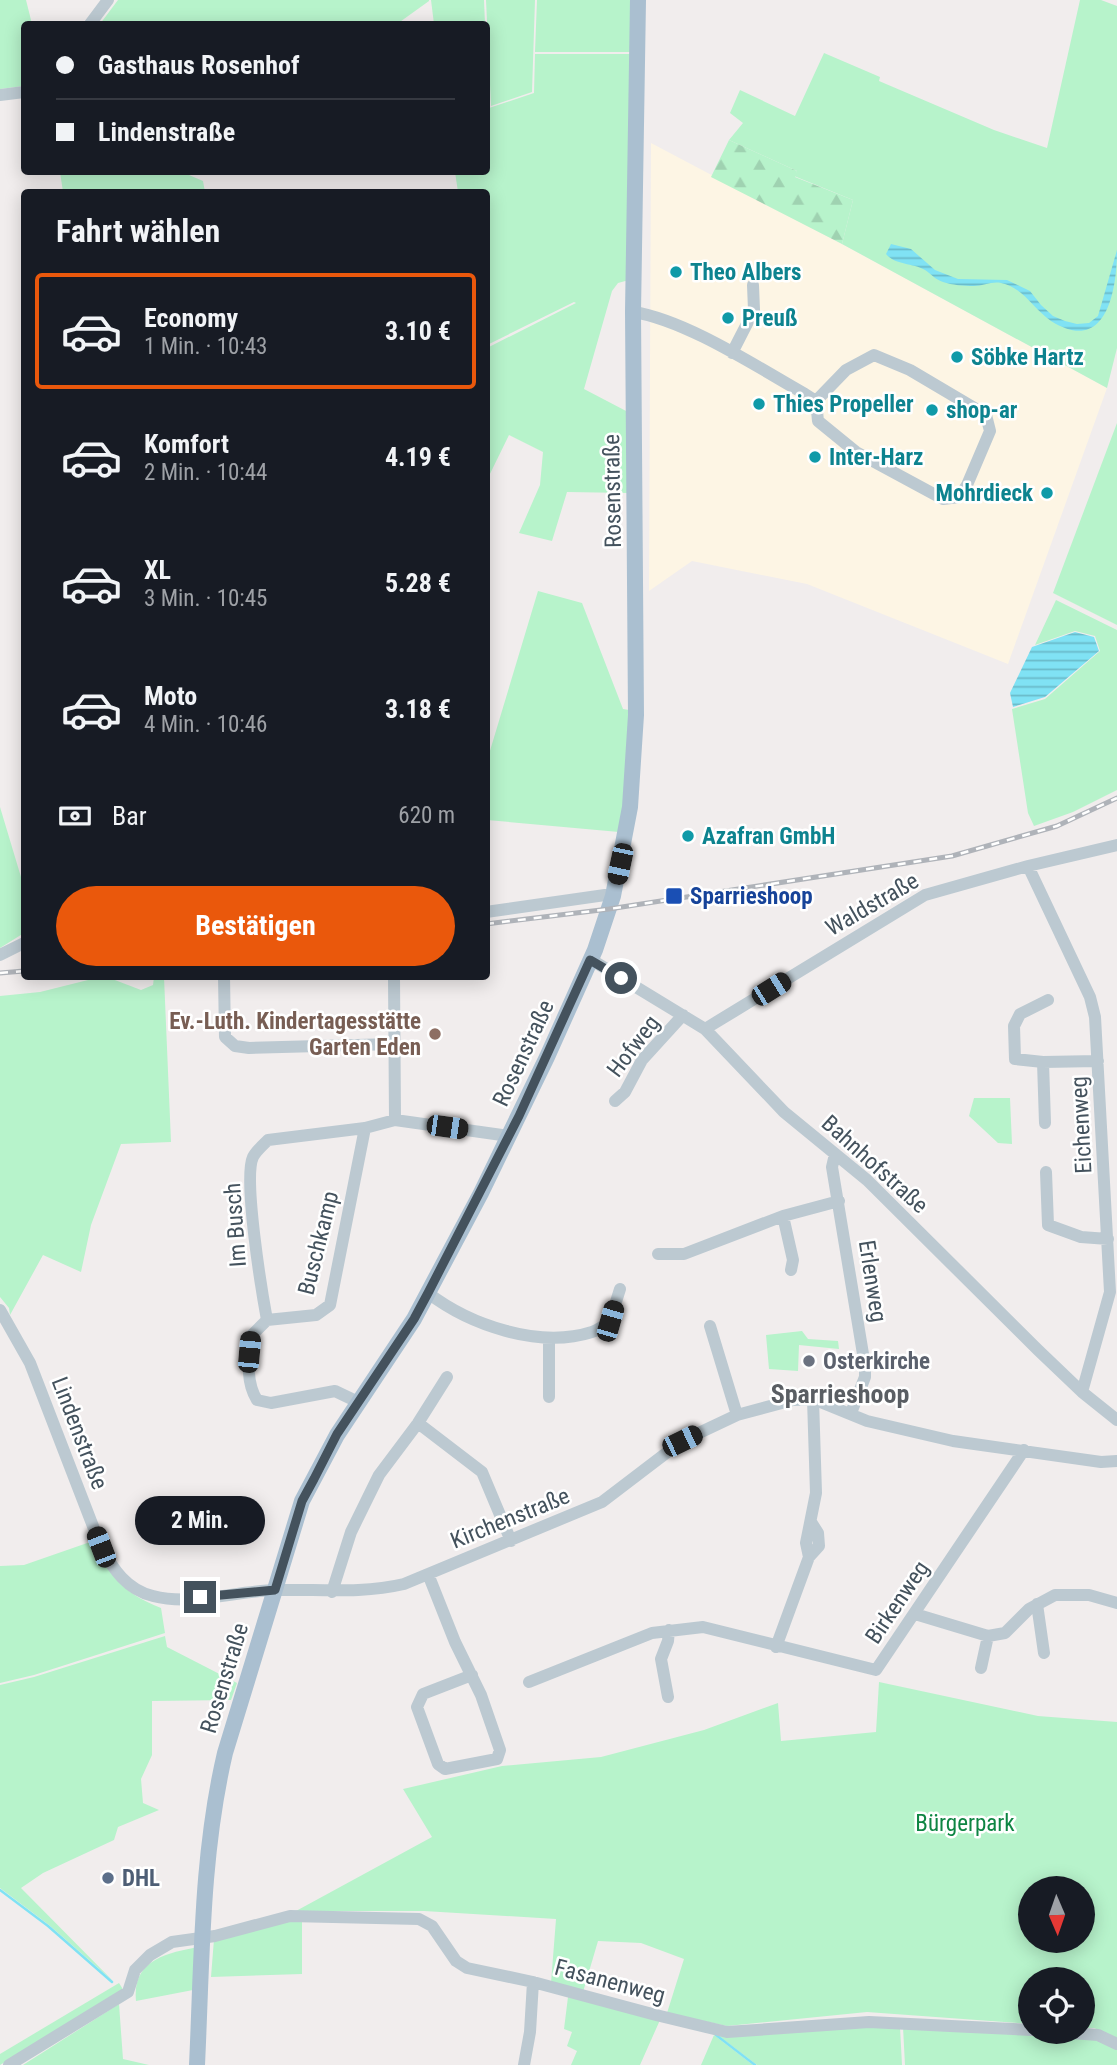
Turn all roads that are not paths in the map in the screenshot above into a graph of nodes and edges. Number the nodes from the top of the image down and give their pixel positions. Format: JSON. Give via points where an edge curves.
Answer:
{"nodes":[{"id":1,"x":108,"y":0,"type":"edge"},
{"id":2,"x":638,"y":0,"type":"edge"},
{"id":3,"x":92,"y":21,"type":"edge"},
{"id":4,"x":21,"y":92,"type":"edge"},
{"id":5,"x":0,"y":95,"type":"edge"},
{"id":6,"x":753,"y":285,"type":"dead end"},
{"id":7,"x":633,"y":312,"type":"junction"},
{"id":8,"x":732,"y":353,"type":"junction"},
{"id":9,"x":816,"y":401,"type":"junction"},
{"id":10,"x":1117,"y":845,"type":"edge"},
{"id":11,"x":1028,"y":866,"type":"junction"},
{"id":12,"x":613,"y":896,"type":"junction"},
{"id":13,"x":490,"y":911,"type":"edge"},
{"id":14,"x":21,"y":944,"type":"edge"},
{"id":15,"x":0,"y":955,"type":"edge"},
{"id":16,"x":590,"y":960,"type":"junction"},
{"id":17,"x":224,"y":980,"type":"edge"},
{"id":18,"x":394,"y":980,"type":"edge"},
{"id":19,"x":1048,"y":1000,"type":"dead end"},
{"id":20,"x":683,"y":1015,"type":"junction"},
{"id":21,"x":705,"y":1029,"type":"junction"},
{"id":22,"x":394,"y":1044,"type":"junction"},
{"id":23,"x":1098,"y":1061,"type":"junction"},
{"id":24,"x":1043,"y":1062,"type":"junction"},
{"id":25,"x":615,"y":1101,"type":"dead end"},
{"id":26,"x":395,"y":1120,"type":"junction"},
{"id":27,"x":1045,"y":1123,"type":"dead end"},
{"id":28,"x":365,"y":1128,"type":"junction"},
{"id":29,"x":509,"y":1136,"type":"junction"},
{"id":30,"x":835,"y":1154,"type":"junction"},
{"id":31,"x":1046,"y":1172,"type":"dead end"},
{"id":32,"x":839,"y":1201,"type":"junction"},
{"id":33,"x":783,"y":1216,"type":"junction"},
{"id":34,"x":1108,"y":1239,"type":"junction"},
{"id":35,"x":658,"y":1254,"type":"dead end"},
{"id":36,"x":791,"y":1270,"type":"dead end"},
{"id":37,"x":620,"y":1289,"type":"dead end"},
{"id":38,"x":1113,"y":1292,"type":"edge"},
{"id":39,"x":428,"y":1293,"type":"junction"},
{"id":40,"x":0,"y":1311,"type":"edge"},
{"id":41,"x":267,"y":1320,"type":"junction"},
{"id":42,"x":710,"y":1326,"type":"dead end"},
{"id":43,"x":549,"y":1338,"type":"junction"},
{"id":44,"x":447,"y":1377,"type":"dead end"},
{"id":45,"x":1082,"y":1392,"type":"junction"},
{"id":46,"x":549,"y":1397,"type":"dead end"},
{"id":47,"x":813,"y":1399,"type":"junction"},
{"id":48,"x":358,"y":1402,"type":"junction"},
{"id":49,"x":851,"y":1413,"type":"junction"},
{"id":50,"x":737,"y":1415,"type":"junction"},
{"id":51,"x":1117,"y":1420,"type":"edge"},
{"id":52,"x":418,"y":1423,"type":"junction"},
{"id":53,"x":1024,"y":1450,"type":"junction"},
{"id":54,"x":1117,"y":1461,"type":"edge"},
{"id":55,"x":511,"y":1541,"type":"junction"},
{"id":56,"x":428,"y":1574,"type":"junction"},
{"id":57,"x":275,"y":1590,"type":"junction"},
{"id":58,"x":332,"y":1592,"type":"junction"},
{"id":59,"x":1117,"y":1603,"type":"edge"},
{"id":60,"x":1037,"y":1604,"type":"junction"},
{"id":61,"x":915,"y":1614,"type":"junction"},
{"id":62,"x":669,"y":1630,"type":"junction"},
{"id":63,"x":989,"y":1636,"type":"junction"},
{"id":64,"x":776,"y":1647,"type":"junction"},
{"id":65,"x":1044,"y":1653,"type":"dead end"},
{"id":66,"x":981,"y":1668,"type":"dead end"},
{"id":67,"x":472,"y":1675,"type":"junction"},
{"id":68,"x":529,"y":1682,"type":"dead end"},
{"id":69,"x":667,"y":1697,"type":"dead end"},
{"id":70,"x":203,"y":1937,"type":"junction"},
{"id":71,"x":533,"y":1982,"type":"junction"},
{"id":72,"x":1018,"y":2029,"type":"edge"},
{"id":73,"x":1095,"y":2035,"type":"edge"},
{"id":74,"x":1117,"y":2044,"type":"edge"},
{"id":75,"x":9,"y":2065,"type":"edge"},
{"id":76,"x":197,"y":2065,"type":"edge"},
{"id":77,"x":524,"y":2065,"type":"edge"}],
"edges":[{"from":1,"to":3,"type":"street"},
{"from":2,"to":7,"type":"main road","name":"Rosenstraße"},
{"from":4,"to":5,"type":"street"},
{"from":6,"to":8,"type":"street","via":[[754,310]]},
{"from":7,"to":8,"type":"street","via":[[657,316]]},
{"from":7,"to":12,"type":"main road","name":"Rosenstraße","via":[[636,715],[631,807]]},
{"from":8,"to":9,"type":"street"},
{"from":9,"to":9,"type":"street","via":[[818,421],[856,452],[943,499],[958,497],[967,485],[990,432],[986,415],[910,370],[874,355],[846,370]]},
{"from":10,"to":11,"type":"street","name":"Waldstraße"},
{"from":11,"to":21,"type":"street","name":"Waldstraße","via":[[925,895]]},
{"from":11,"to":23,"type":"street","name":"Eichenweg","via":[[1090,997]]},
{"from":12,"to":13,"type":"street"},
{"from":12,"to":16,"type":"main road","name":"Rosenstraße"},
{"from":14,"to":15,"type":"street"},
{"from":16,"to":20,"type":"street","name":"Bahnhofstraße"},
{"from":16,"to":29,"type":"main road","name":"Rosenstraße"},
{"from":17,"to":22,"type":"street","via":[[225,1037],[235,1046]]},
{"from":18,"to":22,"type":"street"},
{"from":19,"to":24,"type":"street","via":[[1020,1014],[1014,1026],[1015,1059]]},
{"from":20,"to":21,"type":"street","name":"Bahnhofstraße"},
{"from":20,"to":25,"type":"street","name":"Hofweg","via":[[642,1060]]},
{"from":21,"to":30,"type":"street","name":"Bahnhofstraße","via":[[784,1112]]},
{"from":22,"to":26,"type":"street"},
{"from":23,"to":24,"type":"street"},
{"from":23,"to":34,"type":"street","name":"Eichenweg"},
{"from":24,"to":27,"type":"street"},
{"from":26,"to":28,"type":"street","name":"Im Busch"},
{"from":26,"to":29,"type":"street","name":"Im Busch"},
{"from":28,"to":41,"type":"street","name":"Buschkamp","via":[[330,1305],[316,1315]]},
{"from":28,"to":41,"type":"street","name":"Im Busch","via":[[268,1140],[253,1158],[258,1269]]},
{"from":29,"to":39,"type":"main road","name":"Rosenstraße"},
{"from":30,"to":32,"type":"street","name":"Erlenweg","via":[[832,1167]]},
{"from":30,"to":45,"type":"street","name":"Bahnhofstraße"},
{"from":31,"to":34,"type":"street","via":[[1048,1225],[1081,1237]]},
{"from":32,"to":33,"type":"street"},
{"from":32,"to":49,"type":"street","name":"Erlenweg","via":[[866,1366]]},
{"from":33,"to":35,"type":"street","via":[[684,1254]]},
{"from":33,"to":36,"type":"street"},
{"from":34,"to":38,"type":"street","name":"Eichenweg"},
{"from":37,"to":43,"type":"street","via":[[610,1321],[593,1332]]},
{"from":38,"to":45,"type":"street","name":"Eichenweg"},
{"from":39,"to":43,"type":"street","via":[[492,1328]]},
{"from":39,"to":48,"type":"main road","name":"Rosenstraße"},
{"from":40,"to":57,"type":"street","name":"Lindenstraße","via":[[30,1363],[113,1570],[130,1586],[152,1596],[176,1599]]},
{"from":41,"to":48,"type":"street","via":[[251,1336],[248,1369],[257,1400],[271,1402],[335,1391]]},
{"from":42,"to":50,"type":"street"},
{"from":43,"to":46,"type":"street"},
{"from":44,"to":52,"type":"street"},
{"from":45,"to":51,"type":"street","name":"Bahnhofstraße"},
{"from":47,"to":49,"type":"street","name":"Kirchenstraße"},
{"from":47,"to":50,"type":"street","name":"Kirchenstraße"},
{"from":47,"to":64,"type":"street","via":[[816,1493],[806,1543],[809,1557]]},
{"from":48,"to":57,"type":"main road","name":"Rosenstraße","via":[[302,1501]]},
{"from":49,"to":53,"type":"street","name":"Kirchenstraße","via":[[953,1441]]},
{"from":50,"to":55,"type":"street","name":"Kirchenstraße","via":[[682,1441],[602,1502]]},
{"from":52,"to":55,"type":"street","via":[[482,1472]]},
{"from":52,"to":58,"type":"street","via":[[379,1475],[351,1532]]},
{"from":53,"to":54,"type":"street","name":"Kirchenstraße"},
{"from":53,"to":61,"type":"street","name":"Birkenweg"},
{"from":55,"to":56,"type":"street","name":"Kirchenstraße"},
{"from":56,"to":58,"type":"street","name":"Kirchenstraße","via":[[379,1590]]},
{"from":56,"to":67,"type":"street"},
{"from":57,"to":58,"type":"street","name":"Kirchenstraße"},
{"from":57,"to":70,"type":"main road","name":"Rosenstraße","via":[[216,1792]]},
{"from":59,"to":60,"type":"street","via":[[1089,1595],[1055,1595]]},
{"from":60,"to":63,"type":"street","via":[[1005,1633]]},
{"from":60,"to":65,"type":"street"},
{"from":61,"to":63,"type":"street"},
{"from":61,"to":64,"type":"street","name":"Birkenweg","via":[[876,1670]]},
{"from":62,"to":64,"type":"street","name":"Birkenweg","via":[[704,1627]]},
{"from":62,"to":68,"type":"street","name":"Birkenweg"},
{"from":62,"to":69,"type":"street","via":[[661,1659]]},
{"from":63,"to":66,"type":"street"},
{"from":67,"to":67,"type":"street","via":[[500,1750],[497,1759],[445,1769],[438,1764],[417,1707],[419,1700],[423,1694]]},
{"from":70,"to":71,"type":"street","name":"Fasanenweg","via":[[290,1916],[419,1919],[432,1926],[456,1961],[467,1968]]},
{"from":70,"to":75,"type":"street","name":"Fasanenweg","via":[[172,1942],[150,1955],[135,1970],[128,1992]]},
{"from":70,"to":76,"type":"main road","name":"Rosenstraße"},
{"from":71,"to":72,"type":"street","name":"Fasanenweg","via":[[727,2032],[869,2022]]},
{"from":71,"to":77,"type":"street"},
{"from":73,"to":74,"type":"street"}]}
